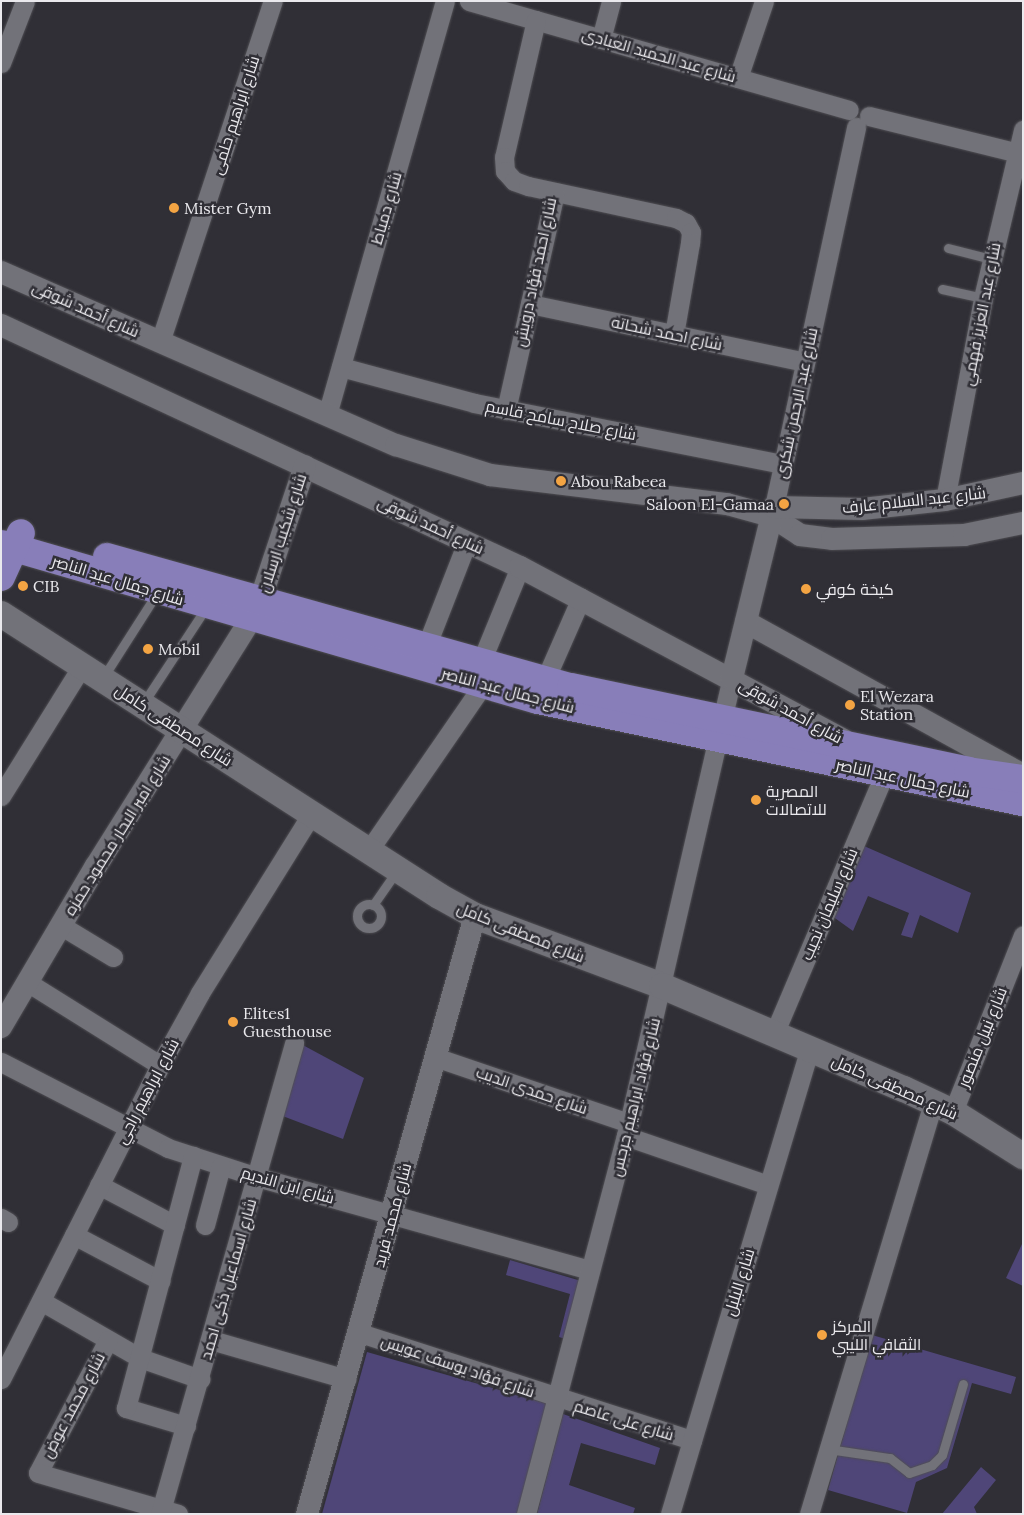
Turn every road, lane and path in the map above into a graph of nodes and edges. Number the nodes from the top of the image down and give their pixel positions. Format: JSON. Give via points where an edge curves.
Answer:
{"nodes":[{"id":1,"x":25,"y":1,"type":"edge"},
{"id":2,"x":273,"y":1,"type":"edge"},
{"id":3,"x":444,"y":1,"type":"edge"},
{"id":4,"x":469,"y":1,"type":"edge"},
{"id":5,"x":611,"y":1,"type":"edge"},
{"id":6,"x":764,"y":1,"type":"edge"},
{"id":7,"x":536,"y":20,"type":"junction"},
{"id":8,"x":9,"y":21,"type":"edge"},
{"id":9,"x":601,"y":39,"type":"junction"},
{"id":10,"x":1,"y":63,"type":"edge"},
{"id":11,"x":738,"y":78,"type":"junction"},
{"id":12,"x":858,"y":118,"type":"junction"},
{"id":13,"x":1023,"y":130,"type":"edge"},
{"id":14,"x":1019,"y":153,"type":"edge"},
{"id":15,"x":554,"y":192,"type":"junction"},
{"id":16,"x":948,"y":248,"type":"dead end"},
{"id":17,"x":991,"y":259,"type":"junction"},
{"id":18,"x":1,"y":272,"type":"edge"},
{"id":19,"x":942,"y":289,"type":"dead end"},
{"id":20,"x":983,"y":298,"type":"junction"},
{"id":21,"x":530,"y":304,"type":"junction"},
{"id":22,"x":1,"y":325,"type":"edge"},
{"id":23,"x":674,"y":334,"type":"junction"},
{"id":24,"x":160,"y":342,"type":"junction"},
{"id":25,"x":805,"y":362,"type":"junction"},
{"id":26,"x":340,"y":367,"type":"junction"},
{"id":27,"x":506,"y":410,"type":"junction"},
{"id":28,"x":327,"y":415,"type":"junction"},
{"id":29,"x":783,"y":464,"type":"junction"},
{"id":30,"x":305,"y":466,"type":"junction"},
{"id":31,"x":1023,"y":483,"type":"edge"},
{"id":32,"x":944,"y":500,"type":"junction"},
{"id":33,"x":773,"y":512,"type":"junction"},
{"id":34,"x":1023,"y":524,"type":"edge"},
{"id":35,"x":10,"y":538,"type":"edge"},
{"id":36,"x":467,"y":542,"type":"junction"},
{"id":37,"x":520,"y":567,"type":"junction"},
{"id":38,"x":1,"y":577,"type":"edge"},
{"id":39,"x":158,"y":592,"type":"junction"},
{"id":40,"x":581,"y":598,"type":"junction"},
{"id":41,"x":207,"y":606,"type":"junction"},
{"id":42,"x":255,"y":610,"type":"junction"},
{"id":43,"x":1,"y":614,"type":"edge"},
{"id":44,"x":746,"y":622,"type":"junction"},
{"id":45,"x":426,"y":647,"type":"junction"},
{"id":46,"x":92,"y":672,"type":"junction"},
{"id":47,"x":482,"y":673,"type":"junction"},
{"id":48,"x":732,"y":678,"type":"junction"},
{"id":49,"x":545,"y":680,"type":"junction"},
{"id":50,"x":142,"y":704,"type":"junction"},
{"id":51,"x":720,"y":729,"type":"junction"},
{"id":52,"x":183,"y":731,"type":"junction"},
{"id":53,"x":851,"y":744,"type":"junction"},
{"id":54,"x":885,"y":773,"type":"junction"},
{"id":55,"x":1023,"y":775,"type":"edge"},
{"id":56,"x":1,"y":796,"type":"edge"},
{"id":57,"x":1019,"y":798,"type":"edge"},
{"id":58,"x":312,"y":813,"type":"junction"},
{"id":59,"x":369,"y":850,"type":"junction"},
{"id":60,"x":398,"y":870,"type":"junction"},
{"id":61,"x":373,"y":905,"type":"dead end"},
{"id":62,"x":475,"y":916,"type":"junction"},
{"id":63,"x":60,"y":925,"type":"junction"},
{"id":64,"x":1023,"y":935,"type":"edge"},
{"id":65,"x":113,"y":957,"type":"dead end"},
{"id":66,"x":26,"y":982,"type":"junction"},
{"id":67,"x":662,"y":986,"type":"junction"},
{"id":68,"x":1,"y":1027,"type":"edge"},
{"id":69,"x":774,"y":1034,"type":"junction"},
{"id":70,"x":294,"y":1042,"type":"dead end"},
{"id":71,"x":809,"y":1050,"type":"junction"},
{"id":72,"x":436,"y":1057,"type":"junction"},
{"id":73,"x":1,"y":1062,"type":"edge"},
{"id":74,"x":160,"y":1065,"type":"junction"},
{"id":75,"x":943,"y":1107,"type":"junction"},
{"id":76,"x":127,"y":1128,"type":"junction"},
{"id":77,"x":628,"y":1130,"type":"junction"},
{"id":78,"x":193,"y":1156,"type":"junction"},
{"id":79,"x":1023,"y":1156,"type":"edge"},
{"id":80,"x":221,"y":1166,"type":"junction"},
{"id":81,"x":257,"y":1176,"type":"junction"},
{"id":82,"x":99,"y":1185,"type":"junction"},
{"id":83,"x":768,"y":1185,"type":"junction"},
{"id":84,"x":392,"y":1214,"type":"junction"},
{"id":85,"x":175,"y":1225,"type":"junction"},
{"id":86,"x":205,"y":1225,"type":"dead end"},
{"id":87,"x":74,"y":1236,"type":"junction"},
{"id":88,"x":589,"y":1270,"type":"junction"},
{"id":89,"x":161,"y":1280,"type":"junction"},
{"id":90,"x":41,"y":1301,"type":"junction"},
{"id":91,"x":360,"y":1332,"type":"junction"},
{"id":92,"x":108,"y":1340,"type":"junction"},
{"id":93,"x":211,"y":1340,"type":"junction"},
{"id":94,"x":140,"y":1358,"type":"junction"},
{"id":95,"x":1,"y":1379,"type":"edge"},
{"id":96,"x":200,"y":1379,"type":"junction"},
{"id":97,"x":346,"y":1379,"type":"junction"},
{"id":98,"x":963,"y":1384,"type":"dead end"},
{"id":99,"x":556,"y":1399,"type":"junction"},
{"id":100,"x":186,"y":1426,"type":"junction"},
{"id":101,"x":692,"y":1440,"type":"junction"},
{"id":102,"x":828,"y":1449,"type":"junction"},
{"id":103,"x":166,"y":1512,"type":"edge"},
{"id":104,"x":307,"y":1514,"type":"edge"},
{"id":105,"x":526,"y":1514,"type":"edge"},
{"id":106,"x":670,"y":1514,"type":"edge"},
{"id":107,"x":809,"y":1514,"type":"edge"}],
"edges":[{"from":1,"to":8,"type":"street"},
{"from":2,"to":24,"type":"street","name":"شارع ابراهيم حلمى"},
{"from":3,"to":26,"type":"street","name":"شارع دمياط"},
{"from":4,"to":7,"type":"street","name":"شارع عبد الحميد العبادى"},
{"from":5,"to":9,"type":"street"},
{"from":6,"to":11,"type":"street"},
{"from":7,"to":9,"type":"street","name":"شارع عبد الحميد العبادى"},
{"from":7,"to":15,"type":"street","name":"شارع احمد فؤاد درويش","via":[[503,164],[514,181]]},
{"from":8,"to":10,"type":"street"},
{"from":9,"to":11,"type":"street","name":"شارع عبد الحميد العبادى"},
{"from":11,"to":12,"type":"street","name":"شارع عبد الحميد العبادى"},
{"from":12,"to":14,"type":"street","name":"شارع عبد الحميد العبادى"},
{"from":12,"to":25,"type":"street","name":"شارع عبد الرحمن شكرى"},
{"from":13,"to":14,"type":"street","name":"شارع عبد العزيز فهمي"},
{"from":14,"to":17,"type":"street","name":"شارع عبد العزيز فهمي"},
{"from":15,"to":21,"type":"street","name":"شارع احمد فؤاد درويش"},
{"from":15,"to":23,"type":"street","via":[[686,222],[691,238]]},
{"from":16,"to":17,"type":"lane"},
{"from":17,"to":20,"type":"street","name":"شارع عبد العزيز فهمي"},
{"from":18,"to":24,"type":"street","name":"شارع أحمد شوقى"},
{"from":19,"to":20,"type":"lane"},
{"from":20,"to":32,"type":"street","name":"شارع عبد العزيز فهمي"},
{"from":21,"to":23,"type":"street","name":"شارع احمد شحاته"},
{"from":21,"to":27,"type":"street","name":"شارع احمد فؤاد درويش"},
{"from":22,"to":30,"type":"street","name":"شارع أحمد شوقى"},
{"from":23,"to":25,"type":"street","name":"شارع احمد شحاته"},
{"from":24,"to":28,"type":"street","name":"شارع أحمد شوقى"},
{"from":25,"to":29,"type":"street","name":"شارع عبد الرحمن شكرى"},
{"from":26,"to":27,"type":"street","name":"شارع صلاح سامح قاسم"},
{"from":26,"to":28,"type":"street","name":"شارع دمياط"},
{"from":27,"to":29,"type":"street","name":"شارع صلاح سامح قاسم"},
{"from":28,"to":33,"type":"street","name":"شارع أحمد شوقى","via":[[427,457],[490,475]]},
{"from":29,"to":33,"type":"street","name":"شارع عبد الرحمن شكرى"},
{"from":30,"to":36,"type":"street","name":"شارع أحمد شوقى"},
{"from":30,"to":42,"type":"street","name":"شارع شكيب ارسلان"},
{"from":31,"to":32,"type":"street","name":"شارع عبد السلام عارف"},
{"from":32,"to":33,"type":"street","name":"شارع عبد السلام عارف","via":[[862,509]]},
{"from":33,"to":34,"type":"street","name":"شارع عبد السلام عارف","via":[[800,535],[832,539],[964,535]]},
{"from":33,"to":44,"type":"street","name":"شارع عبد الرحمن شكرى"},
{"from":35,"to":38,"type":"main road"},
{"from":35,"to":39,"type":"main road","name":"شارع جمال عبد الناصر"},
{"from":35,"to":42,"type":"main road","name":"شارع جمال عبد الناصر"},
{"from":36,"to":37,"type":"street","name":"شارع أحمد شوقى"},
{"from":36,"to":45,"type":"street"},
{"from":37,"to":40,"type":"street","name":"شارع أحمد شوقى"},
{"from":37,"to":47,"type":"street"},
{"from":39,"to":41,"type":"main road","name":"شارع جمال عبد الناصر"},
{"from":39,"to":46,"type":"lane"},
{"from":40,"to":48,"type":"street","name":"شارع أحمد شوقى"},
{"from":40,"to":49,"type":"street"},
{"from":41,"to":42,"type":"main road","name":"شارع جمال عبد الناصر"},
{"from":41,"to":50,"type":"lane"},
{"from":42,"to":45,"type":"main road","name":"شارع جمال عبد الناصر"},
{"from":42,"to":47,"type":"main road","name":"شارع جمال عبد الناصر"},
{"from":42,"to":52,"type":"street","name":"شارع امير البحار محمود حمزه"},
{"from":43,"to":46,"type":"main road","name":"شارع مصطفى كامل"},
{"from":44,"to":48,"type":"street","name":"شارع عبد الرحمن شكرى"},
{"from":44,"to":55,"type":"street"},
{"from":45,"to":47,"type":"main road","name":"شارع جمال عبد الناصر"},
{"from":46,"to":50,"type":"main road","name":"شارع مصطفى كامل"},
{"from":46,"to":56,"type":"street"},
{"from":47,"to":49,"type":"main road","name":"شارع جمال عبد الناصر"},
{"from":47,"to":51,"type":"main road","name":"شارع جمال عبد الناصر"},
{"from":47,"to":59,"type":"street"},
{"from":48,"to":51,"type":"street","name":"شارع فؤاد ابراهيم جرجس"},
{"from":48,"to":53,"type":"street","name":"شارع أحمد شوقى"},
{"from":49,"to":51,"type":"main road","name":"شارع جمال عبد الناصر"},
{"from":50,"to":52,"type":"main road","name":"شارع مصطفى كامل"},
{"from":51,"to":53,"type":"main road","name":"شارع جمال عبد الناصر"},
{"from":51,"to":54,"type":"main road","name":"شارع جمال عبد الناصر"},
{"from":51,"to":67,"type":"street","name":"شارع فؤاد ابراهيم جرجس"},
{"from":52,"to":58,"type":"main road","name":"شارع مصطفى كامل"},
{"from":52,"to":63,"type":"street","name":"شارع امير البحار محمود حمزه"},
{"from":53,"to":57,"type":"main road","name":"شارع جمال عبد الناصر","via":[[946,766]]},
{"from":54,"to":57,"type":"main road","name":"شارع جمال عبد الناصر"},
{"from":54,"to":69,"type":"street","name":"شارع سليمان نجيب"},
{"from":58,"to":59,"type":"main road","name":"شارع مصطفى كامل"},
{"from":58,"to":74,"type":"street","name":"شارع ابراهيم راجي","via":[[200,993]]},
{"from":59,"to":60,"type":"main road","name":"شارع مصطفى كامل"},
{"from":60,"to":61,"type":"lane"},
{"from":60,"to":62,"type":"main road","name":"شارع مصطفى كامل"},
{"from":62,"to":67,"type":"main road","name":"شارع مصطفى كامل"},
{"from":62,"to":72,"type":"street","name":"شارع محمد فريد"},
{"from":63,"to":65,"type":"street"},
{"from":63,"to":66,"type":"street","name":"شارع امير البحار محمود حمزه"},
{"from":64,"to":75,"type":"street","name":"شارع نبيل منصور"},
{"from":66,"to":68,"type":"street","name":"شارع امير البحار محمود حمزه"},
{"from":66,"to":74,"type":"street"},
{"from":67,"to":69,"type":"main road","name":"شارع مصطفى كامل"},
{"from":67,"to":77,"type":"street","name":"شارع فؤاد ابراهيم جرجس"},
{"from":69,"to":71,"type":"main road","name":"شارع مصطفى كامل"},
{"from":70,"to":81,"type":"street","name":"شارع اسماعيل ذكى احمد"},
{"from":71,"to":75,"type":"main road","name":"شارع مصطفى كامل"},
{"from":71,"to":83,"type":"street","name":"شارع البلبل"},
{"from":72,"to":77,"type":"street","name":"شارع حمدى الديب"},
{"from":72,"to":84,"type":"street","name":"شارع محمد فريد"},
{"from":73,"to":76,"type":"street","name":"شارع ابن النديم"},
{"from":74,"to":76,"type":"street","name":"شارع ابراهيم راجي"},
{"from":75,"to":79,"type":"main road","name":"شارع مصطفى كامل"},
{"from":75,"to":102,"type":"street","name":"شارع نبيل منصور"},
{"from":76,"to":78,"type":"street","name":"شارع ابن النديم"},
{"from":76,"to":82,"type":"street","name":"شارع ابراهيم راجي"},
{"from":77,"to":83,"type":"street","name":"شارع حمدى الديب"},
{"from":77,"to":88,"type":"street","name":"شارع فؤاد ابراهيم جرجس"},
{"from":78,"to":80,"type":"street","name":"شارع ابن النديم"},
{"from":78,"to":85,"type":"street"},
{"from":80,"to":81,"type":"street","name":"شارع ابن النديم"},
{"from":80,"to":86,"type":"street"},
{"from":81,"to":84,"type":"street","name":"شارع ابن النديم"},
{"from":81,"to":93,"type":"street","name":"شارع اسماعيل ذكى احمد"},
{"from":82,"to":85,"type":"street"},
{"from":82,"to":87,"type":"street","name":"شارع ابراهيم راجي"},
{"from":83,"to":101,"type":"street","name":"شارع البلبل"},
{"from":84,"to":88,"type":"street","name":"شارع ابن النديم"},
{"from":84,"to":91,"type":"street","name":"شارع محمد فريد"},
{"from":85,"to":89,"type":"street"},
{"from":87,"to":89,"type":"street"},
{"from":87,"to":90,"type":"street","name":"شارع ابراهيم راجي"},
{"from":88,"to":99,"type":"street","name":"شارع فؤاد ابراهيم جرجس"},
{"from":89,"to":94,"type":"street"},
{"from":90,"to":92,"type":"street"},
{"from":90,"to":95,"type":"street","name":"شارع ابراهيم راجي"},
{"from":91,"to":97,"type":"street","name":"شارع محمد فريد"},
{"from":91,"to":99,"type":"street","name":"شارع فؤاد يوسف عويس"},
{"from":92,"to":94,"type":"street"},
{"from":92,"to":103,"type":"street","name":"شارع محمد عوض","via":[[38,1473]]},
{"from":93,"to":96,"type":"street","name":"شارع اسماعيل ذكى احمد"},
{"from":93,"to":97,"type":"street"},
{"from":94,"to":96,"type":"street"},
{"from":94,"to":100,"type":"street","via":[[126,1410]]},
{"from":96,"to":100,"type":"street","name":"شارع اسماعيل ذكى احمد"},
{"from":97,"to":104,"type":"street","name":"شارع محمد فريد"},
{"from":98,"to":102,"type":"lane","via":[[942,1454],[932,1465],[909,1473],[890,1458]]},
{"from":99,"to":101,"type":"street","name":"شارع على عاصم"},
{"from":99,"to":105,"type":"street","name":"شارع فؤاد ابراهيم جرجس"},
{"from":100,"to":103,"type":"street","name":"شارع اسماعيل ذكى احمد"},
{"from":101,"to":106,"type":"street","name":"شارع البلبل"},
{"from":102,"to":107,"type":"street","name":"شارع نبيل منصور"}]}
